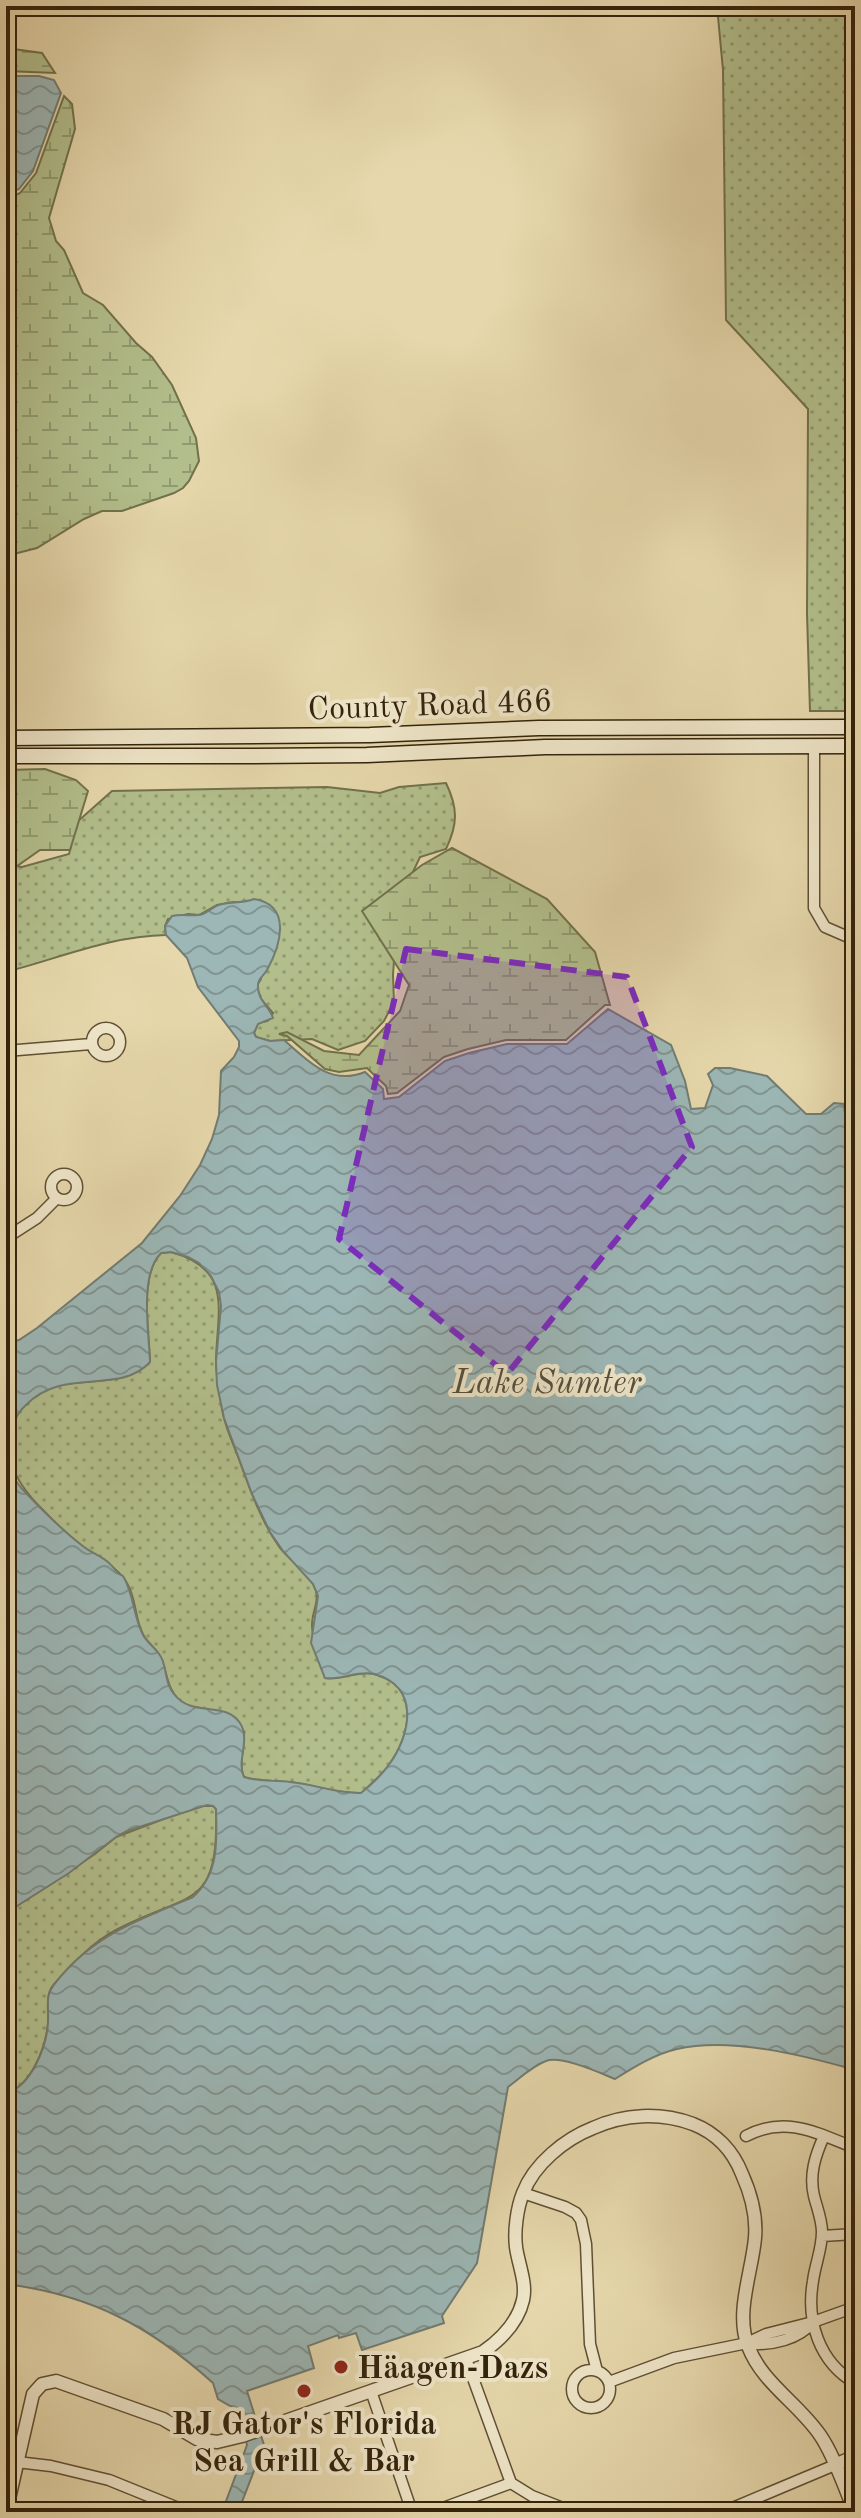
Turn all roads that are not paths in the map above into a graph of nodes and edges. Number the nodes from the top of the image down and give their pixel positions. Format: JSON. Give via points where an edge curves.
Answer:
{"nodes":[{"id":1,"x":814,"y":727,"type":"junction"},
{"id":2,"x":855,"y":727,"type":"edge"},
{"id":3,"x":6,"y":738,"type":"edge"},
{"id":4,"x":814,"y":746,"type":"junction"},
{"id":5,"x":855,"y":746,"type":"edge"},
{"id":6,"x":6,"y":756,"type":"edge"},
{"id":7,"x":855,"y":940,"type":"edge"},
{"id":8,"x":91,"y":1044,"type":"dead end"},
{"id":9,"x":6,"y":1051,"type":"edge"},
{"id":10,"x":57,"y":1198,"type":"dead end"},
{"id":11,"x":6,"y":1238,"type":"edge"},
{"id":12,"x":746,"y":2136,"type":"dead end"},
{"id":13,"x":824,"y":2136,"type":"junction"},
{"id":14,"x":855,"y":2148,"type":"edge"},
{"id":15,"x":523,"y":2193,"type":"junction"},
{"id":16,"x":855,"y":2234,"type":"edge"},
{"id":17,"x":822,"y":2236,"type":"junction"},
{"id":18,"x":855,"y":2307,"type":"edge"},
{"id":19,"x":813,"y":2322,"type":"junction"},
{"id":20,"x":747,"y":2343,"type":"junction"},
{"id":21,"x":466,"y":2359,"type":"junction"},
{"id":22,"x":597,"y":2371,"type":"junction"},
{"id":23,"x":609,"y":2382,"type":"junction"},
{"id":24,"x":855,"y":2383,"type":"edge"},
{"id":25,"x":371,"y":2391,"type":"junction"},
{"id":26,"x":855,"y":2456,"type":"edge"},
{"id":27,"x":11,"y":2461,"type":"edge"},
{"id":28,"x":835,"y":2465,"type":"junction"},
{"id":29,"x":511,"y":2483,"type":"junction"},
{"id":30,"x":6,"y":2512,"type":"edge"},
{"id":31,"x":188,"y":2512,"type":"edge"},
{"id":32,"x":412,"y":2512,"type":"edge"},
{"id":33,"x":432,"y":2512,"type":"edge"},
{"id":34,"x":573,"y":2512,"type":"edge"},
{"id":35,"x":723,"y":2512,"type":"edge"},
{"id":36,"x":855,"y":2512,"type":"edge"}],
"edges":[{"from":1,"to":2,"type":"main road","name":"County Road 466"},
{"from":1,"to":3,"type":"main road","name":"County Road 466"},
{"from":1,"to":4,"type":"street"},
{"from":4,"to":5,"type":"main road","name":"County Road 466"},
{"from":4,"to":6,"type":"main road","name":"County Road 466"},
{"from":4,"to":7,"type":"street","via":[[814,908],[825,927]]},
{"from":8,"to":9,"type":"street"},
{"from":10,"to":11,"type":"street"},
{"from":12,"to":13,"type":"street","via":[[779,2125]]},
{"from":13,"to":14,"type":"street"},
{"from":13,"to":17,"type":"street","via":[[812,2181]]},
{"from":15,"to":20,"type":"street","via":[[547,2159],[567,2142],[609,2121],[657,2116],[713,2134],[737,2161],[755,2213],[744,2310]]},
{"from":15,"to":21,"type":"street","via":[[515,2245],[524,2300],[498,2341]]},
{"from":15,"to":22,"type":"street","via":[[565,2207],[581,2220],[590,2344]]},
{"from":16,"to":17,"type":"street"},
{"from":17,"to":19,"type":"street","via":[[812,2282]]},
{"from":18,"to":19,"type":"street"},
{"from":19,"to":20,"type":"street"},
{"from":19,"to":24,"type":"street","via":[[827,2358]]},
{"from":20,"to":23,"type":"street","via":[[674,2358]]},
{"from":20,"to":28,"type":"street","via":[[767,2377],[820,2435]]},
{"from":21,"to":25,"type":"street"},
{"from":21,"to":29,"type":"street"},
{"from":22,"to":23,"type":"street"},
{"from":22,"to":23,"type":"street","via":[[584,2371],[575,2380],[572,2392],[578,2403],[589,2408],[602,2405],[609,2397]]},
{"from":25,"to":27,"type":"street","via":[[217,2442],[197,2439],[163,2419],[56,2381],[42,2384],[33,2394]]},
{"from":25,"to":32,"type":"street"},
{"from":26,"to":28,"type":"street"},
{"from":27,"to":30,"type":"street"},
{"from":27,"to":31,"type":"street","via":[[109,2480]]},
{"from":28,"to":35,"type":"street"},
{"from":28,"to":36,"type":"street"},
{"from":29,"to":33,"type":"street"},
{"from":29,"to":34,"type":"street"}]}
